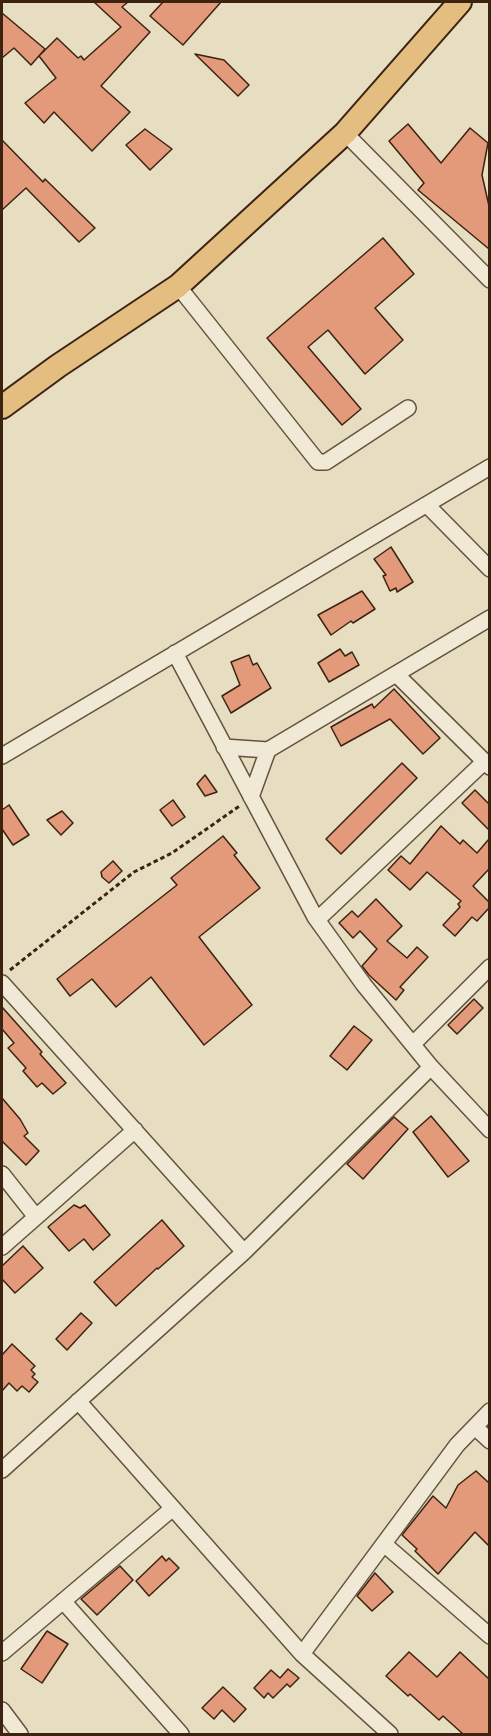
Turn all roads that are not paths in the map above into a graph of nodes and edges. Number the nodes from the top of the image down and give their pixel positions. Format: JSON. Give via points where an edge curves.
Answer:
{"nodes":[{"id":1,"x":460,"y":2,"type":"edge"},
{"id":2,"x":345,"y":133,"type":"junction"},
{"id":3,"x":489,"y":280,"type":"edge"},
{"id":4,"x":178,"y":286,"type":"junction"},
{"id":5,"x":2,"y":407,"type":"edge"},
{"id":6,"x":408,"y":408,"type":"dead end"},
{"id":7,"x":489,"y":467,"type":"edge"},
{"id":8,"x":427,"y":505,"type":"junction"},
{"id":9,"x":489,"y":569,"type":"edge"},
{"id":10,"x":489,"y":618,"type":"edge"},
{"id":11,"x":175,"y":653,"type":"junction"},
{"id":12,"x":396,"y":674,"type":"junction"},
{"id":13,"x":224,"y":747,"type":"junction"},
{"id":14,"x":268,"y":750,"type":"junction"},
{"id":15,"x":2,"y":756,"type":"edge"},
{"id":16,"x":487,"y":764,"type":"edge"},
{"id":17,"x":251,"y":797,"type":"junction"},
{"id":18,"x":318,"y":919,"type":"junction"},
{"id":19,"x":489,"y":967,"type":"edge"},
{"id":20,"x":2,"y":983,"type":"edge"},
{"id":21,"x":413,"y":1044,"type":"junction"},
{"id":22,"x":431,"y":1067,"type":"junction"},
{"id":23,"x":135,"y":1130,"type":"junction"},
{"id":24,"x":489,"y":1130,"type":"edge"},
{"id":25,"x":2,"y":1174,"type":"edge"},
{"id":26,"x":36,"y":1217,"type":"junction"},
{"id":27,"x":2,"y":1247,"type":"edge"},
{"id":28,"x":244,"y":1251,"type":"junction"},
{"id":29,"x":78,"y":1401,"type":"junction"},
{"id":30,"x":489,"y":1411,"type":"edge"},
{"id":31,"x":475,"y":1427,"type":"junction"},
{"id":32,"x":489,"y":1441,"type":"edge"},
{"id":33,"x":2,"y":1470,"type":"edge"},
{"id":34,"x":172,"y":1509,"type":"junction"},
{"id":35,"x":384,"y":1544,"type":"junction"},
{"id":36,"x":63,"y":1601,"type":"junction"},
{"id":37,"x":489,"y":1636,"type":"edge"},
{"id":38,"x":2,"y":1653,"type":"edge"},
{"id":39,"x":302,"y":1654,"type":"junction"},
{"id":40,"x":2,"y":1710,"type":"edge"},
{"id":41,"x":20,"y":1734,"type":"edge"},
{"id":42,"x":181,"y":1734,"type":"edge"},
{"id":43,"x":390,"y":1734,"type":"edge"}],
"edges":[{"from":1,"to":2,"type":"main road"},
{"from":2,"to":3,"type":"street"},
{"from":2,"to":4,"type":"main road"},
{"from":4,"to":5,"type":"main road"},
{"from":4,"to":6,"type":"street","via":[[318,462],[326,462]]},
{"from":7,"to":8,"type":"street"},
{"from":8,"to":9,"type":"street"},
{"from":8,"to":11,"type":"street"},
{"from":10,"to":12,"type":"street"},
{"from":11,"to":13,"type":"street"},
{"from":11,"to":15,"type":"street"},
{"from":12,"to":14,"type":"street"},
{"from":12,"to":16,"type":"street"},
{"from":13,"to":14,"type":"street"},
{"from":13,"to":17,"type":"street"},
{"from":14,"to":17,"type":"street"},
{"from":16,"to":18,"type":"street"},
{"from":17,"to":18,"type":"street"},
{"from":18,"to":21,"type":"street","via":[[364,985]]},
{"from":19,"to":21,"type":"street"},
{"from":20,"to":23,"type":"street"},
{"from":21,"to":22,"type":"street"},
{"from":22,"to":24,"type":"street"},
{"from":22,"to":28,"type":"street"},
{"from":23,"to":26,"type":"street"},
{"from":23,"to":28,"type":"street"},
{"from":25,"to":26,"type":"street"},
{"from":26,"to":27,"type":"street"},
{"from":28,"to":29,"type":"street"},
{"from":29,"to":33,"type":"street"},
{"from":29,"to":34,"type":"street"},
{"from":30,"to":31,"type":"street"},
{"from":31,"to":32,"type":"street"},
{"from":31,"to":35,"type":"street","via":[[457,1445]]},
{"from":34,"to":36,"type":"street"},
{"from":34,"to":39,"type":"street"},
{"from":35,"to":37,"type":"street"},
{"from":35,"to":39,"type":"street"},
{"from":36,"to":38,"type":"street"},
{"from":36,"to":42,"type":"street"},
{"from":39,"to":43,"type":"street"},
{"from":40,"to":41,"type":"street"}]}
